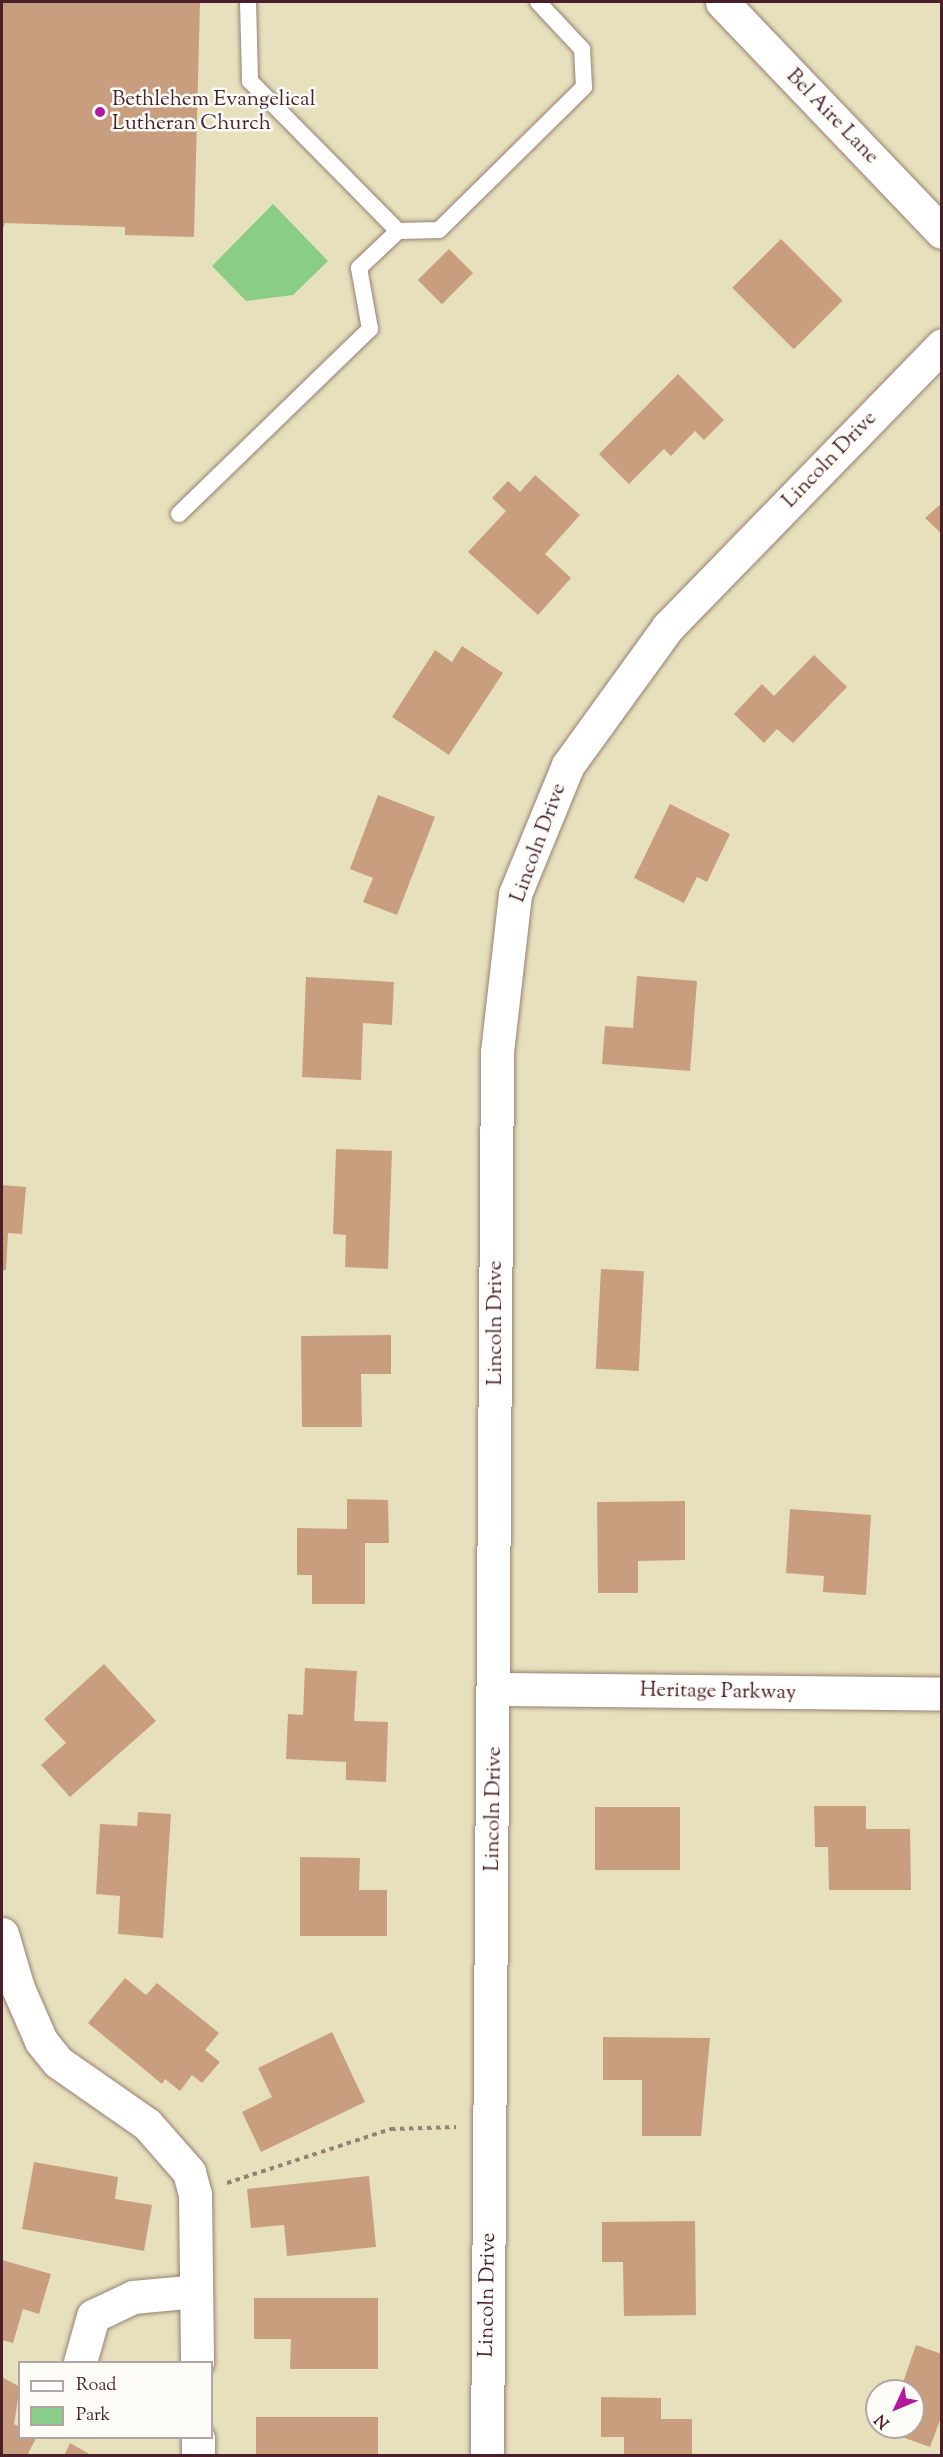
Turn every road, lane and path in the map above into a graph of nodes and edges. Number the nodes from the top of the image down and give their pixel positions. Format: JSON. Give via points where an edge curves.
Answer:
{"nodes":[{"id":1,"x":248,"y":2,"type":"edge"},
{"id":2,"x":538,"y":2,"type":"edge"},
{"id":3,"x":722,"y":2,"type":"edge"},
{"id":4,"x":398,"y":231,"type":"junction"},
{"id":5,"x":942,"y":232,"type":"edge"},
{"id":6,"x":942,"y":345,"type":"edge"},
{"id":7,"x":179,"y":514,"type":"dead end"},
{"id":8,"x":495,"y":1689,"type":"junction"},
{"id":9,"x":942,"y":1694,"type":"edge"},
{"id":10,"x":2,"y":1934,"type":"edge"},
{"id":11,"x":490,"y":2127,"type":"junction"},
{"id":12,"x":195,"y":2194,"type":"junction"},
{"id":13,"x":196,"y":2291,"type":"junction"},
{"id":14,"x":80,"y":2361,"type":"edge"},
{"id":15,"x":197,"y":2361,"type":"edge"},
{"id":16,"x":198,"y":2439,"type":"edge"},
{"id":17,"x":198,"y":2456,"type":"edge"},
{"id":18,"x":487,"y":2456,"type":"edge"}],
"edges":[{"from":1,"to":4,"type":"lane","via":[[250,81]]},
{"from":2,"to":4,"type":"lane","via":[[582,49],[584,87],[439,230]]},
{"from":3,"to":5,"type":"street","name":"Bel Aire Lane"},
{"from":4,"to":7,"type":"lane","via":[[360,268],[370,329]]},
{"from":6,"to":8,"type":"street","name":"Lincoln Drive","via":[[668,627],[568,765],[515,894],[497,1052]]},
{"from":8,"to":9,"type":"street","name":"Heritage Parkway"},
{"from":8,"to":11,"type":"street","name":"Lincoln Drive"},
{"from":10,"to":12,"type":"street","via":[[41,2041],[58,2062],[173,2147]]},
{"from":11,"to":12,"type":"path","via":[[391,2129]]},
{"from":11,"to":18,"type":"street","name":"Lincoln Drive"},
{"from":12,"to":13,"type":"street"},
{"from":13,"to":14,"type":"street","via":[[133,2296],[93,2316]]},
{"from":13,"to":15,"type":"street"},
{"from":16,"to":17,"type":"street"}]}
